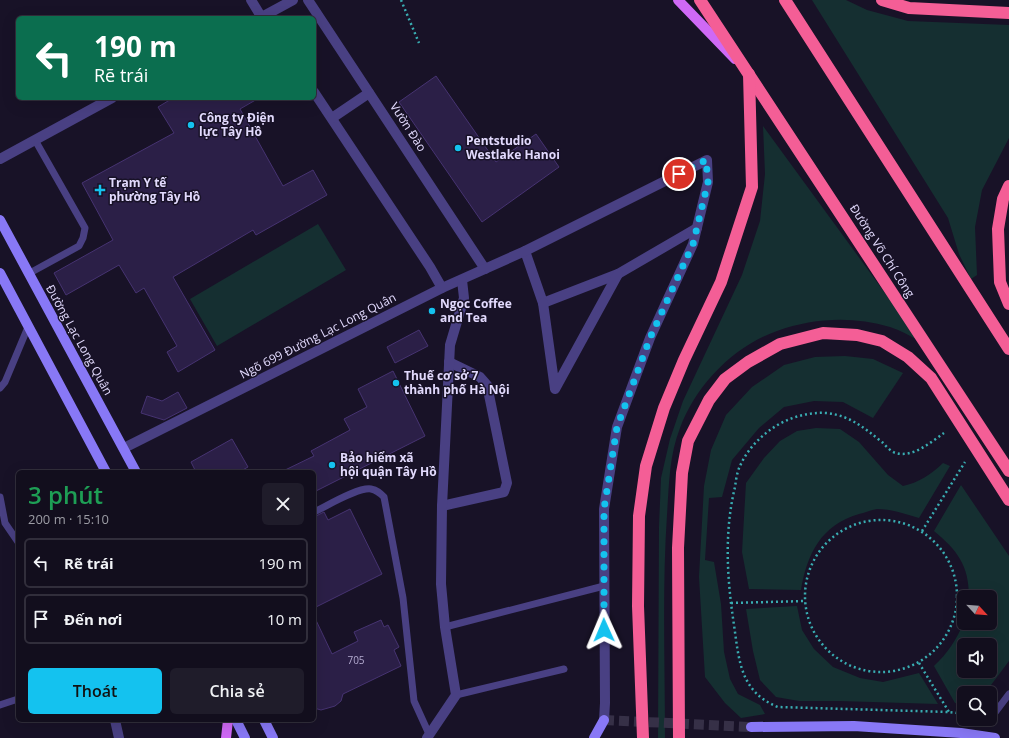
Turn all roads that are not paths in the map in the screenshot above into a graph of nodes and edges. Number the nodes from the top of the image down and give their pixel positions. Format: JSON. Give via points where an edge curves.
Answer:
{"nodes":[{"id":1,"x":251,"y":0,"type":"edge"},
{"id":2,"x":294,"y":0,"type":"edge"},
{"id":3,"x":308,"y":0,"type":"edge"},
{"id":4,"x":678,"y":0,"type":"edge"},
{"id":5,"x":700,"y":0,"type":"edge"},
{"id":6,"x":785,"y":0,"type":"edge"},
{"id":7,"x":882,"y":0,"type":"edge"},
{"id":8,"x":1009,"y":13,"type":"edge"},
{"id":9,"x":260,"y":16,"type":"edge"},
{"id":10,"x":265,"y":16,"type":"edge"},
{"id":11,"x":749,"y":74,"type":"junction"},
{"id":12,"x":369,"y":93,"type":"junction"},
{"id":13,"x":316,"y":95,"type":"edge"},
{"id":14,"x":108,"y":100,"type":"edge"},
{"id":15,"x":332,"y":118,"type":"junction"},
{"id":16,"x":35,"y":140,"type":"junction"},
{"id":17,"x":0,"y":158,"type":"edge"},
{"id":18,"x":1009,"y":186,"type":"edge"},
{"id":19,"x":0,"y":220,"type":"edge"},
{"id":20,"x":697,"y":228,"type":"junction"},
{"id":21,"x":525,"y":251,"type":"junction"},
{"id":22,"x":484,"y":269,"type":"junction"},
{"id":23,"x":0,"y":273,"type":"edge"},
{"id":24,"x":28,"y":274,"type":"junction"},
{"id":25,"x":618,"y":274,"type":"junction"},
{"id":26,"x":462,"y":280,"type":"junction"},
{"id":27,"x":442,"y":288,"type":"junction"},
{"id":28,"x":543,"y":303,"type":"junction"},
{"id":29,"x":1009,"y":304,"type":"edge"},
{"id":30,"x":28,"y":327,"type":"junction"},
{"id":31,"x":1009,"y":349,"type":"edge"},
{"id":32,"x":449,"y":362,"type":"junction"},
{"id":33,"x":0,"y":388,"type":"edge"},
{"id":34,"x":124,"y":448,"type":"junction"},
{"id":35,"x":105,"y":470,"type":"edge"},
{"id":36,"x":135,"y":470,"type":"edge"},
{"id":37,"x":1009,"y":470,"type":"edge"},
{"id":38,"x":0,"y":497,"type":"edge"},
{"id":39,"x":1009,"y":500,"type":"edge"},
{"id":40,"x":442,"y":506,"type":"junction"},
{"id":41,"x":316,"y":511,"type":"edge"},
{"id":42,"x":16,"y":539,"type":"edge"},
{"id":43,"x":604,"y":586,"type":"junction"},
{"id":44,"x":444,"y":627,"type":"junction"},
{"id":45,"x":564,"y":669,"type":"dead end"},
{"id":46,"x":456,"y":694,"type":"junction"},
{"id":47,"x":1009,"y":694,"type":"edge"},
{"id":48,"x":16,"y":700,"type":"edge"},
{"id":49,"x":2,"y":703,"type":"edge"},
{"id":50,"x":997,"y":710,"type":"edge"},
{"id":51,"x":604,"y":720,"type":"joint"},
{"id":52,"x":115,"y":722,"type":"edge"},
{"id":53,"x":228,"y":722,"type":"edge"},
{"id":54,"x":237,"y":722,"type":"edge"},
{"id":55,"x":265,"y":722,"type":"edge"},
{"id":56,"x":751,"y":728,"type":"tunnel mouth"},
{"id":57,"x":428,"y":736,"type":"edge"},
{"id":58,"x":119,"y":738,"type":"edge"},
{"id":59,"x":226,"y":738,"type":"edge"},
{"id":60,"x":245,"y":738,"type":"edge"},
{"id":61,"x":273,"y":738,"type":"edge"},
{"id":62,"x":594,"y":738,"type":"edge"},
{"id":63,"x":643,"y":738,"type":"edge"},
{"id":64,"x":679,"y":738,"type":"edge"},
{"id":65,"x":995,"y":738,"type":"edge"}],
"edges":[{"from":1,"to":9,"type":"street"},
{"from":2,"to":10,"type":"street"},
{"from":3,"to":12,"type":"street","name":"Vườn Đào"},
{"from":4,"to":11,"type":"main road","name":"Đường Võ Chí Công"},
{"from":5,"to":11,"type":"highway","name":"Đường Võ Chí Công"},
{"from":6,"to":31,"type":"highway"},
{"from":7,"to":8,"type":"highway","via":[[909,8]]},
{"from":11,"to":37,"type":"highway","name":"Đường Võ Chí Công"},
{"from":11,"to":63,"type":"highway","via":[[752,188],[721,282],[664,408],[646,466],[639,516],[638,606]]},
{"from":12,"to":15,"type":"street"},
{"from":12,"to":22,"type":"street","name":"Vườn Đào"},
{"from":13,"to":15,"type":"street"},
{"from":14,"to":16,"type":"street"},
{"from":15,"to":27,"type":"street"},
{"from":16,"to":17,"type":"street"},
{"from":16,"to":24,"type":"lane","via":[[85,228],[79,246]]},
{"from":18,"to":29,"type":"highway","via":[[1003,199],[998,229],[1000,282]]},
{"from":19,"to":24,"type":"main road","name":"Đường Lạc Long Quân"},
{"from":20,"to":21,"type":"street","name":"Ngõ 699 Đường Lạc Long Quân","via":[[708,182],[706,160]]},
{"from":20,"to":25,"type":"street"},
{"from":20,"to":43,"type":"street","via":[[693,244],[650,338],[617,427],[604,509]]},
{"from":21,"to":22,"type":"street","name":"Ngõ 699 Đường Lạc Long Quân"},
{"from":21,"to":28,"type":"street"},
{"from":22,"to":26,"type":"street","name":"Ngõ 699 Đường Lạc Long Quân"},
{"from":23,"to":30,"type":"main road"},
{"from":24,"to":34,"type":"main road","name":"Đường Lạc Long Quân"},
{"from":25,"to":28,"type":"street"},
{"from":25,"to":28,"type":"street","via":[[554,389]]},
{"from":26,"to":27,"type":"street","name":"Ngõ 699 Đường Lạc Long Quân"},
{"from":26,"to":32,"type":"street","via":[[464,298],[450,345]]},
{"from":27,"to":34,"type":"street","name":"Ngõ 699 Đường Lạc Long Quân"},
{"from":30,"to":33,"type":"lane"},
{"from":30,"to":35,"type":"main road"},
{"from":32,"to":40,"type":"street"},
{"from":32,"to":40,"type":"street","via":[[480,377],[487,385],[507,484],[504,492]]},
{"from":34,"to":36,"type":"main road","name":"Đường Lạc Long Quân"},
{"from":38,"to":42,"type":"lane","via":[[5,523]]},
{"from":39,"to":64,"type":"highway","via":[[931,378],[908,357],[882,341],[857,335],[815,334],[780,344],[748,362],[725,379],[709,400],[688,441],[682,473],[678,548]]},
{"from":40,"to":44,"type":"street","via":[[441,584]]},
{"from":41,"to":57,"type":"lane","via":[[361,489],[375,490],[384,497],[403,598],[414,701]]},
{"from":43,"to":44,"type":"lane"},
{"from":43,"to":51,"type":"street"},
{"from":44,"to":46,"type":"street"},
{"from":45,"to":46,"type":"lane"},
{"from":46,"to":57,"type":"street"},
{"from":47,"to":50,"type":"lane"},
{"from":48,"to":49,"type":"lane"},
{"from":51,"to":62,"type":"main road"},
{"from":52,"to":58,"type":"street"},
{"from":53,"to":59,"type":"main road"},
{"from":54,"to":60,"type":"main road"},
{"from":55,"to":61,"type":"main road"},
{"from":56,"to":65,"type":"main road","via":[[854,726]]}]}
